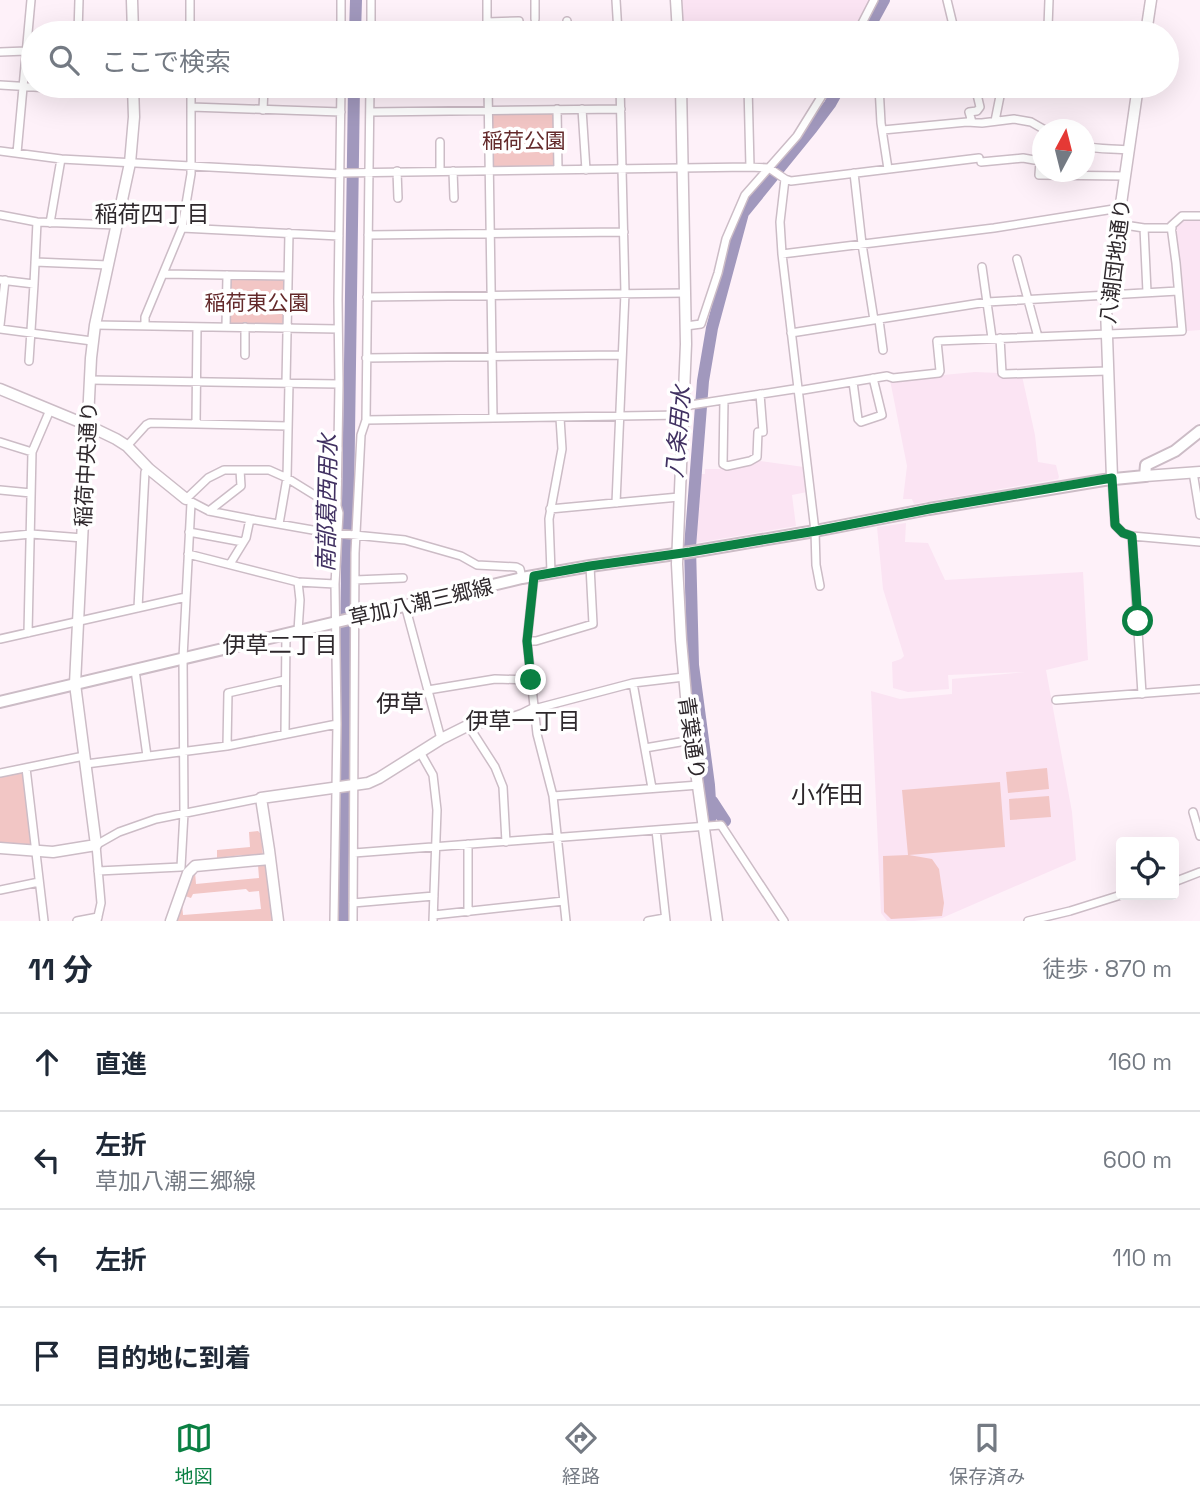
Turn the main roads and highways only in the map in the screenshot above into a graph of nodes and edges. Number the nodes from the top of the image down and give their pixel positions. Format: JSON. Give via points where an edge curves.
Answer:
{"nodes":[{"id":1,"x":1200,"y":431,"type":"edge"},
{"id":2,"x":0,"y":702,"type":"edge"}],
"edges":[{"from":1,"to":2,"type":"main road","name":"草加八潮三郷線","via":[[1175,451],[1146,465],[1145,476],[551,572]]}]}
